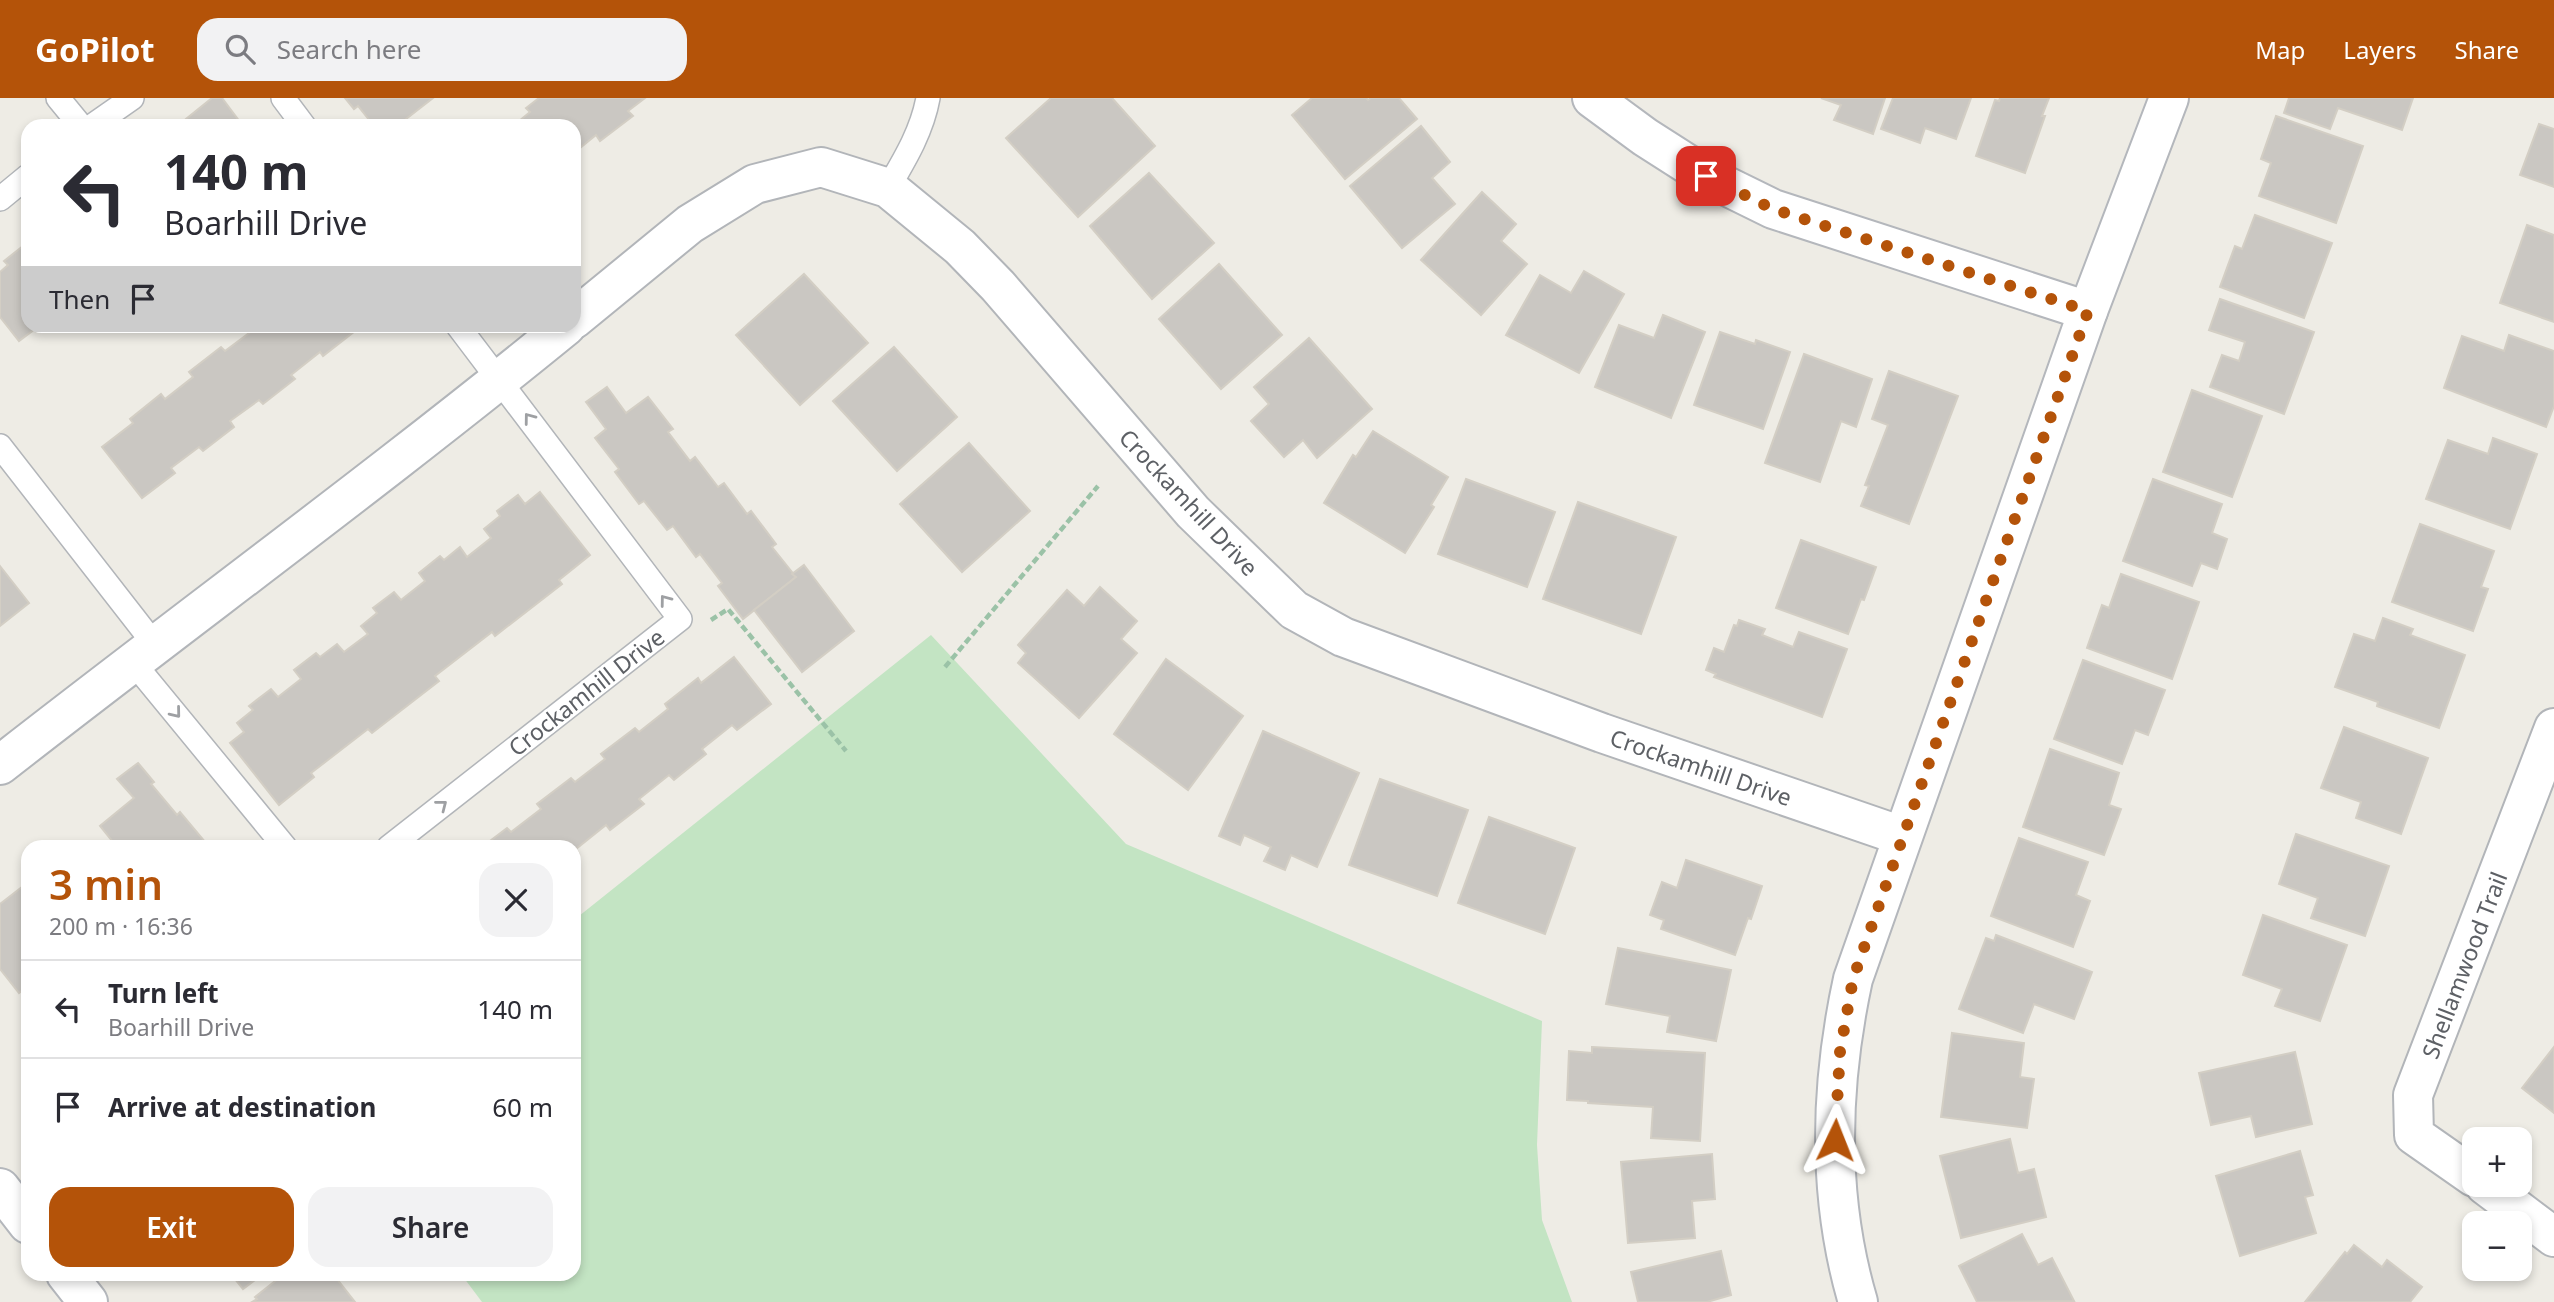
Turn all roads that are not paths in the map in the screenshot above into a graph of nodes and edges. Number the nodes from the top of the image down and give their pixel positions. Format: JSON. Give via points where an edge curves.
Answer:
{"nodes":[{"id":1,"x":58,"y":98,"type":"edge"},
{"id":2,"x":132,"y":98,"type":"edge"},
{"id":3,"x":283,"y":98,"type":"edge"},
{"id":4,"x":928,"y":98,"type":"edge"},
{"id":5,"x":1592,"y":98,"type":"edge"},
{"id":6,"x":2169,"y":98,"type":"edge"},
{"id":7,"x":75,"y":119,"type":"edge"},
{"id":8,"x":102,"y":119,"type":"edge"},
{"id":9,"x":299,"y":119,"type":"edge"},
{"id":10,"x":21,"y":182,"type":"edge"},
{"id":11,"x":888,"y":188,"type":"junction"},
{"id":12,"x":0,"y":199,"type":"edge"},
{"id":13,"x":2088,"y":311,"type":"junction"},
{"id":14,"x":581,"y":313,"type":"edge"},
{"id":15,"x":464,"y":333,"type":"edge"},
{"id":16,"x":557,"y":333,"type":"edge"},
{"id":17,"x":500,"y":379,"type":"junction"},
{"id":18,"x":0,"y":446,"type":"edge"},
{"id":19,"x":144,"y":653,"type":"junction"},
{"id":20,"x":2554,"y":727,"type":"edge"},
{"id":21,"x":0,"y":765,"type":"edge"},
{"id":22,"x":1902,"y":836,"type":"junction"},
{"id":23,"x":280,"y":840,"type":"edge"},
{"id":24,"x":397,"y":840,"type":"edge"},
{"id":25,"x":2462,"y":1169,"type":"edge"},
{"id":26,"x":0,"y":1188,"type":"edge"},
{"id":27,"x":2501,"y":1197,"type":"edge"},
{"id":28,"x":21,"y":1215,"type":"edge"},
{"id":29,"x":2554,"y":1237,"type":"edge"},
{"id":30,"x":72,"y":1281,"type":"edge"},
{"id":31,"x":88,"y":1302,"type":"edge"},
{"id":32,"x":1858,"y":1302,"type":"edge"}],
"edges":[{"from":1,"to":7,"type":"lane"},
{"from":2,"to":8,"type":"lane"},
{"from":3,"to":9,"type":"lane"},
{"from":4,"to":11,"type":"lane","via":[[924,120]]},
{"from":5,"to":13,"type":"street","via":[[1706,176],[1773,209]]},
{"from":6,"to":13,"type":"street"},
{"from":10,"to":12,"type":"lane"},
{"from":11,"to":14,"type":"street","name":"Crockamhill Drive","via":[[821,167],[755,184],[690,224]]},
{"from":11,"to":22,"type":"street","name":"Crockamhill Drive","via":[[960,247],[998,286],[1193,512],[1294,610],[1343,637]]},
{"from":13,"to":22,"type":"street"},
{"from":15,"to":17,"type":"lane","name":"Crockamhill Drive"},
{"from":16,"to":17,"type":"street"},
{"from":17,"to":19,"type":"street"},
{"from":24,"to":17,"type":"lane","name":"Crockamhill Drive","one_way":true,"via":[[680,619]]},
{"from":18,"to":19,"type":"lane"},
{"from":19,"to":21,"type":"street"},
{"from":19,"to":23,"type":"lane","one_way":true},
{"from":20,"to":25,"type":"street","name":"Shellamwood Trail","via":[[2413,1095],[2414,1135]]},
{"from":22,"to":32,"type":"street","via":[[1853,979],[1837,1079],[1839,1209]]},
{"from":26,"to":28,"type":"street"},
{"from":27,"to":29,"type":"street"},
{"from":30,"to":31,"type":"street"}]}
